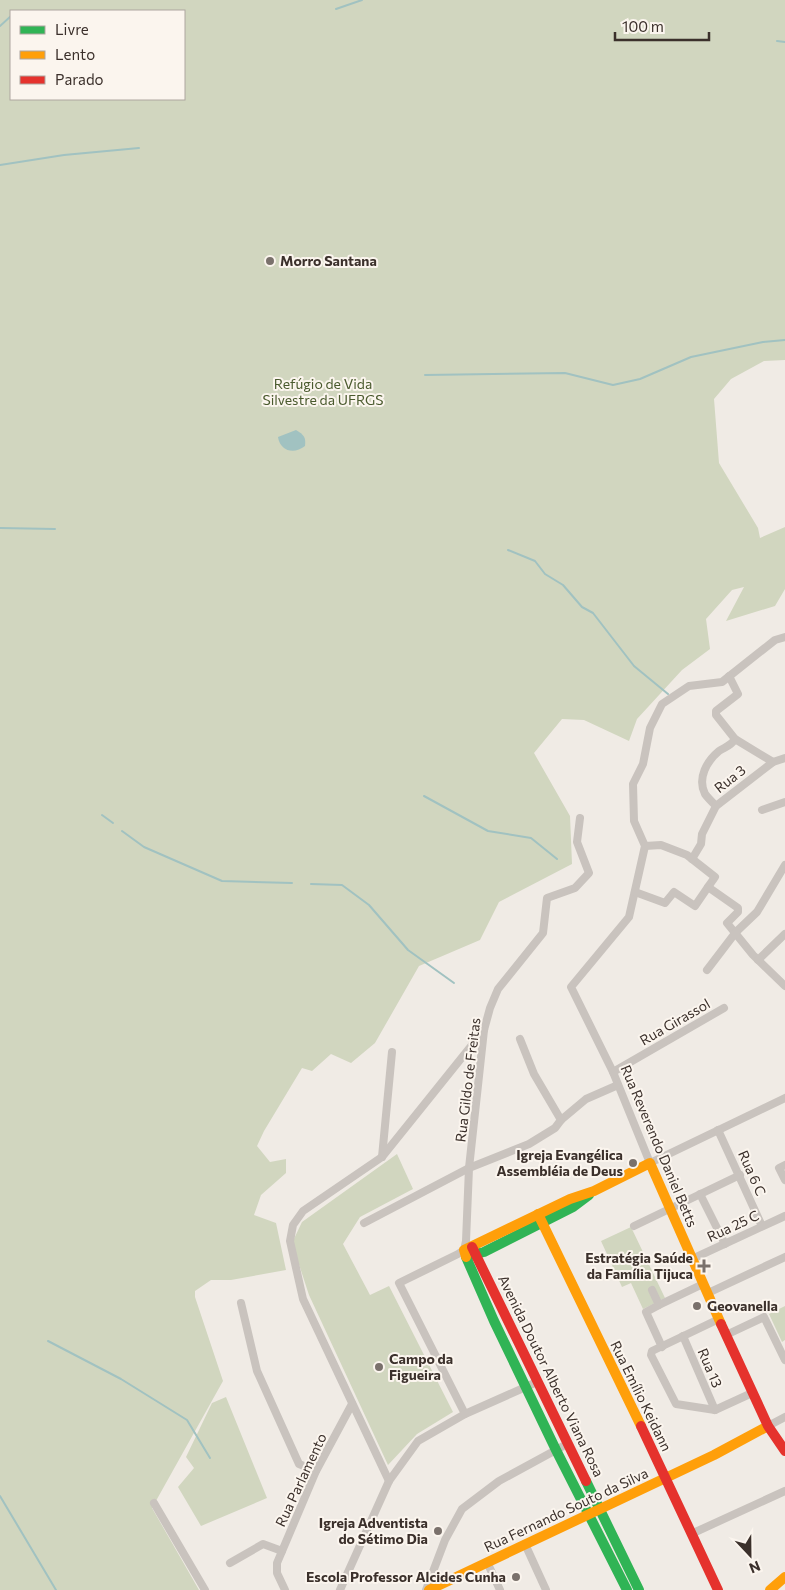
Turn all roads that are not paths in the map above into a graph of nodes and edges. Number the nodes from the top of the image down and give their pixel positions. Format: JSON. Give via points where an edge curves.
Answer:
{"nodes":[{"id":1,"x":785,"y":637,"type":"edge"},
{"id":2,"x":729,"y":676,"type":"junction"},
{"id":3,"x":735,"y":739,"type":"junction"},
{"id":4,"x":785,"y":758,"type":"edge"},
{"id":5,"x":773,"y":762,"type":"junction"},
{"id":6,"x":785,"y":802,"type":"edge"},
{"id":7,"x":716,"y":806,"type":"junction"},
{"id":8,"x":762,"y":810,"type":"dead end"},
{"id":9,"x":580,"y":818,"type":"dead end"},
{"id":10,"x":644,"y":846,"type":"junction"},
{"id":11,"x":692,"y":859,"type":"junction"},
{"id":12,"x":785,"y":865,"type":"edge"},
{"id":13,"x":708,"y":887,"type":"junction"},
{"id":14,"x":635,"y":892,"type":"junction"},
{"id":15,"x":736,"y":932,"type":"junction"},
{"id":16,"x":785,"y":934,"type":"edge"},
{"id":17,"x":758,"y":960,"type":"junction"},
{"id":18,"x":707,"y":970,"type":"dead end"},
{"id":19,"x":785,"y":986,"type":"edge"},
{"id":20,"x":724,"y":1008,"type":"dead end"},
{"id":21,"x":484,"y":1030,"type":"junction"},
{"id":22,"x":520,"y":1039,"type":"dead end"},
{"id":23,"x":392,"y":1052,"type":"dead end"},
{"id":24,"x":613,"y":1072,"type":"junction"},
{"id":25,"x":618,"y":1085,"type":"junction"},
{"id":26,"x":785,"y":1098,"type":"edge"},
{"id":27,"x":561,"y":1120,"type":"junction"},
{"id":28,"x":718,"y":1130,"type":"junction"},
{"id":29,"x":382,"y":1157,"type":"junction"},
{"id":30,"x":650,"y":1163,"type":"junction"},
{"id":31,"x":782,"y":1167,"type":"edge"},
{"id":32,"x":469,"y":1168,"type":"junction"},
{"id":33,"x":740,"y":1175,"type":"junction"},
{"id":34,"x":785,"y":1180,"type":"edge"},
{"id":35,"x":700,"y":1194,"type":"junction"},
{"id":36,"x":669,"y":1208,"type":"junction"},
{"id":37,"x":785,"y":1216,"type":"edge"},
{"id":38,"x":540,"y":1218,"type":"junction"},
{"id":39,"x":364,"y":1223,"type":"dead end"},
{"id":40,"x":634,"y":1226,"type":"dead end"},
{"id":41,"x":762,"y":1226,"type":"junction"},
{"id":42,"x":725,"y":1244,"type":"junction"},
{"id":43,"x":467,"y":1250,"type":"junction"},
{"id":44,"x":785,"y":1257,"type":"edge"},
{"id":45,"x":692,"y":1259,"type":"junction"},
{"id":46,"x":705,"y":1289,"type":"junction"},
{"id":47,"x":652,"y":1290,"type":"dead end"},
{"id":48,"x":242,"y":1303,"type":"dead end"},
{"id":49,"x":659,"y":1304,"type":"junction"},
{"id":50,"x":506,"y":1315,"type":"junction"},
{"id":51,"x":719,"y":1319,"type":"junction"},
{"id":52,"x":494,"y":1321,"type":"junction"},
{"id":53,"x":726,"y":1335,"type":"junction"},
{"id":54,"x":683,"y":1336,"type":"junction"},
{"id":55,"x":662,"y":1347,"type":"junction"},
{"id":56,"x":785,"y":1360,"type":"edge"},
{"id":57,"x":537,"y":1382,"type":"junction"},
{"id":58,"x":527,"y":1386,"type":"junction"},
{"id":59,"x":752,"y":1393,"type":"junction"},
{"id":60,"x":352,"y":1404,"type":"junction"},
{"id":61,"x":715,"y":1410,"type":"junction"},
{"id":62,"x":465,"y":1414,"type":"junction"},
{"id":63,"x":785,"y":1417,"type":"edge"},
{"id":64,"x":768,"y":1426,"type":"junction"},
{"id":65,"x":567,"y":1444,"type":"junction"},
{"id":66,"x":556,"y":1450,"type":"junction"},
{"id":67,"x":785,"y":1451,"type":"edge"},
{"id":68,"x":316,"y":1471,"type":"junction"},
{"id":69,"x":666,"y":1478,"type":"junction"},
{"id":70,"x":389,"y":1481,"type":"junction"},
{"id":71,"x":785,"y":1490,"type":"edge"},
{"id":72,"x":154,"y":1503,"type":"dead end"},
{"id":73,"x":600,"y":1508,"type":"junction"},
{"id":74,"x":589,"y":1514,"type":"junction"},
{"id":75,"x":691,"y":1534,"type":"junction"},
{"id":76,"x":525,"y":1544,"type":"junction"},
{"id":77,"x":282,"y":1552,"type":"junction"},
{"id":78,"x":487,"y":1562,"type":"junction"},
{"id":79,"x":230,"y":1563,"type":"dead end"},
{"id":80,"x":785,"y":1577,"type":"edge"},
{"id":81,"x":343,"y":1582,"type":"junction"},
{"id":82,"x":205,"y":1590,"type":"edge"},
{"id":83,"x":285,"y":1590,"type":"edge"},
{"id":84,"x":340,"y":1590,"type":"edge"},
{"id":85,"x":347,"y":1590,"type":"edge"},
{"id":86,"x":427,"y":1590,"type":"edge"},
{"id":87,"x":500,"y":1590,"type":"edge"},
{"id":88,"x":546,"y":1590,"type":"edge"},
{"id":89,"x":626,"y":1590,"type":"edge"},
{"id":90,"x":639,"y":1590,"type":"edge"},
{"id":91,"x":718,"y":1590,"type":"edge"},
{"id":92,"x":770,"y":1590,"type":"edge"}],
"edges":[{"from":1,"to":2,"type":"street","via":[[775,640]]},
{"from":2,"to":3,"type":"street","via":[[738,694],[715,714]]},
{"from":2,"to":10,"type":"street","via":[[722,682],[688,686],[662,704],[650,728],[643,764],[633,784],[634,821]]},
{"from":3,"to":5,"type":"street"},
{"from":3,"to":7,"type":"street","via":[[707,764],[704,771],[705,793]]},
{"from":4,"to":5,"type":"street","name":"Rua 3"},
{"from":5,"to":7,"type":"street","name":"Rua 3"},
{"from":6,"to":8,"type":"street"},
{"from":7,"to":11,"type":"street","name":"Rua 3"},
{"from":9,"to":21,"type":"street","name":"Rua Gildo de Freitas","via":[[577,842],[589,873],[575,888],[547,898],[543,933],[498,989]]},
{"from":10,"to":11,"type":"street","via":[[661,845]]},
{"from":10,"to":14,"type":"street"},
{"from":11,"to":13,"type":"street","via":[[716,877]]},
{"from":12,"to":15,"type":"street","via":[[757,912]]},
{"from":13,"to":14,"type":"street","via":[[696,906],[674,892],[665,903]]},
{"from":13,"to":15,"type":"street","via":[[738,910],[727,923]]},
{"from":14,"to":24,"type":"street","name":"Rua Reverendo Daniel Betts","via":[[629,917],[571,987]]},
{"from":15,"to":17,"type":"street"},
{"from":15,"to":18,"type":"street"},
{"from":16,"to":17,"type":"street"},
{"from":17,"to":19,"type":"street"},
{"from":20,"to":24,"type":"street","name":"Rua Girassol"},
{"from":21,"to":29,"type":"street"},
{"from":21,"to":32,"type":"street","name":"Rua Gildo de Freitas"},
{"from":22,"to":27,"type":"street","via":[[534,1074]]},
{"from":23,"to":29,"type":"street"},
{"from":24,"to":25,"type":"street","name":"Rua Reverendo Daniel Betts"},
{"from":25,"to":27,"type":"street","via":[[586,1099]]},
{"from":25,"to":30,"type":"street","name":"Rua Reverendo Daniel Betts"},
{"from":26,"to":28,"type":"street"},
{"from":27,"to":32,"type":"street","via":[[555,1128],[529,1144]]},
{"from":28,"to":30,"type":"street"},
{"from":28,"to":33,"type":"street","name":"Rua 6 C"},
{"from":29,"to":60,"type":"street","via":[[303,1211],[293,1225],[290,1241],[303,1299]]},
{"from":30,"to":36,"type":"street","name":"Rua Reverendo Daniel Betts"},
{"from":30,"to":38,"type":"street","via":[[594,1191],[570,1199]]},
{"from":31,"to":34,"type":"street"},
{"from":32,"to":39,"type":"street"},
{"from":32,"to":43,"type":"street","name":"Rua Gildo de Freitas"},
{"from":33,"to":35,"type":"street"},
{"from":33,"to":41,"type":"street","name":"Rua 6 C"},
{"from":35,"to":36,"type":"street"},
{"from":35,"to":42,"type":"street"},
{"from":36,"to":40,"type":"street"},
{"from":36,"to":45,"type":"street","name":"Rua Reverendo Daniel Betts"},
{"from":37,"to":41,"type":"street","name":"Rua 25 C"},
{"from":38,"to":43,"type":"street"},
{"from":38,"to":69,"type":"street","name":"Rua Emílio Keidann"},
{"from":41,"to":42,"type":"street","name":"Rua 25 C"},
{"from":42,"to":45,"type":"street","name":"Rua 25 C"},
{"from":43,"to":50,"type":"street","name":"Avenida Doutor Alberto Viana Rosa"},
{"from":43,"to":52,"type":"street","name":"Avenida Doutor Alberto Viana Rosa"},
{"from":43,"to":62,"type":"street","via":[[399,1283]]},
{"from":44,"to":46,"type":"street"},
{"from":45,"to":46,"type":"street","name":"Rua Reverendo Daniel Betts"},
{"from":46,"to":49,"type":"street"},
{"from":46,"to":51,"type":"street","name":"Rua Reverendo Daniel Betts"},
{"from":47,"to":49,"type":"street"},
{"from":48,"to":68,"type":"street","via":[[257,1371],[299,1464]]},
{"from":49,"to":55,"type":"street","via":[[646,1312]]},
{"from":50,"to":52,"type":"street"},
{"from":50,"to":57,"type":"street","name":"Avenida Doutor Alberto Viana Rosa"},
{"from":51,"to":53,"type":"street","name":"Rua Reverendo Daniel Betts"},
{"from":51,"to":54,"type":"street"},
{"from":52,"to":58,"type":"street","name":"Avenida Doutor Alberto Viana Rosa"},
{"from":53,"to":56,"type":"street","via":[[764,1317]]},
{"from":53,"to":59,"type":"street","name":"Rua Reverendo Daniel Betts"},
{"from":54,"to":55,"type":"street"},
{"from":54,"to":61,"type":"street","name":"Rua 13"},
{"from":55,"to":61,"type":"street","via":[[652,1351],[651,1355],[675,1403]]},
{"from":57,"to":58,"type":"street"},
{"from":57,"to":65,"type":"street","name":"Avenida Doutor Alberto Viana Rosa"},
{"from":58,"to":62,"type":"street"},
{"from":58,"to":66,"type":"street","name":"Avenida Doutor Alberto Viana Rosa"},
{"from":59,"to":61,"type":"street"},
{"from":59,"to":64,"type":"street","name":"Rua Reverendo Daniel Betts"},
{"from":60,"to":68,"type":"street","name":"Rua Parlamento"},
{"from":60,"to":70,"type":"street"},
{"from":62,"to":70,"type":"street","via":[[418,1441]]},
{"from":63,"to":64,"type":"street"},
{"from":64,"to":67,"type":"street","name":"Rua Reverendo Daniel Betts"},
{"from":64,"to":69,"type":"street","name":"Rua Fernando Souto da Silva"},
{"from":65,"to":66,"type":"street"},
{"from":65,"to":73,"type":"street","name":"Avenida Doutor Alberto Viana Rosa"},
{"from":66,"to":74,"type":"street","name":"Avenida Doutor Alberto Viana Rosa"},
{"from":66,"to":86,"type":"street","via":[[499,1481],[462,1509],[445,1540]]},
{"from":68,"to":77,"type":"street","name":"Rua Parlamento"},
{"from":69,"to":73,"type":"street","name":"Rua Fernando Souto da Silva"},
{"from":69,"to":75,"type":"street","name":"Rua Emílio Keidann"},
{"from":70,"to":81,"type":"street"},
{"from":71,"to":75,"type":"street"},
{"from":72,"to":82,"type":"street"},
{"from":73,"to":74,"type":"street","name":"Rua Fernando Souto da Silva"},
{"from":73,"to":90,"type":"street","name":"Avenida Doutor Alberto Viana Rosa"},
{"from":74,"to":76,"type":"street","name":"Rua Fernando Souto da Silva"},
{"from":74,"to":89,"type":"street","name":"Avenida Doutor Alberto Viana Rosa"},
{"from":75,"to":91,"type":"street","name":"Rua Emílio Keidann"},
{"from":76,"to":78,"type":"street","name":"Rua Fernando Souto da Silva"},
{"from":76,"to":88,"type":"street"},
{"from":77,"to":79,"type":"street","via":[[263,1544]]},
{"from":77,"to":83,"type":"street","name":"Rua Parlamento","via":[[276,1568]]},
{"from":78,"to":86,"type":"street","name":"Rua Fernando Souto da Silva"},
{"from":78,"to":87,"type":"street"},
{"from":80,"to":92,"type":"street"},
{"from":81,"to":84,"type":"street"},
{"from":81,"to":85,"type":"street"}]}
